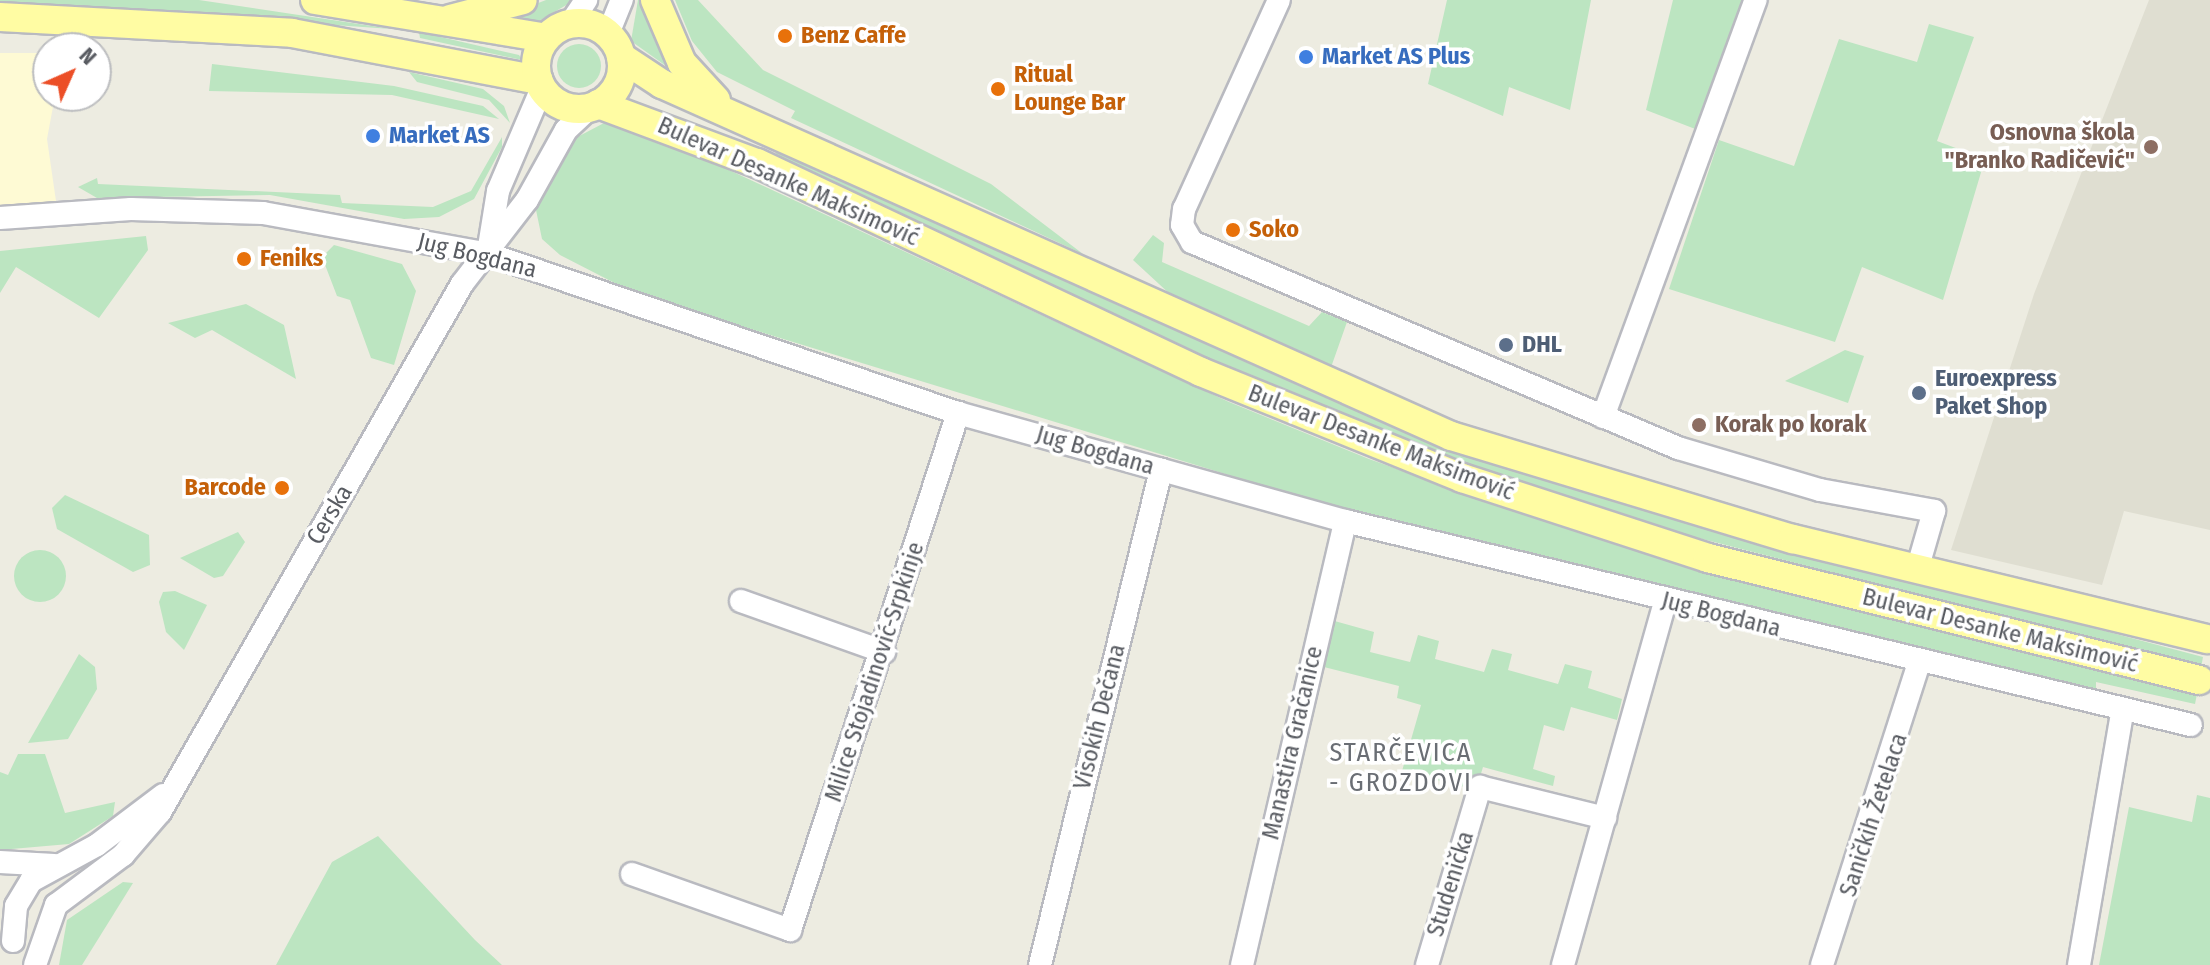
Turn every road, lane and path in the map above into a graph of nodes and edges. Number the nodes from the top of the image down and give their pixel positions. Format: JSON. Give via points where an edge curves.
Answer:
{"nodes":[{"id":1,"x":315,"y":0,"type":"edge"},
{"id":2,"x":523,"y":0,"type":"edge"},
{"id":3,"x":586,"y":0,"type":"edge"},
{"id":4,"x":622,"y":0,"type":"edge"},
{"id":5,"x":655,"y":0,"type":"edge"},
{"id":6,"x":1279,"y":0,"type":"edge"},
{"id":7,"x":1756,"y":0,"type":"edge"},
{"id":8,"x":0,"y":17,"type":"edge"},
{"id":9,"x":435,"y":23,"type":"junction"},
{"id":10,"x":558,"y":31,"type":"junction"},
{"id":11,"x":614,"y":45,"type":"junction"},
{"id":12,"x":540,"y":84,"type":"junction"},
{"id":13,"x":595,"y":106,"type":"junction"},
{"id":14,"x":736,"y":113,"type":"junction"},
{"id":15,"x":0,"y":218,"type":"edge"},
{"id":16,"x":488,"y":254,"type":"junction"},
{"id":17,"x":958,"y":413,"type":"junction"},
{"id":18,"x":1603,"y":417,"type":"junction"},
{"id":19,"x":1161,"y":470,"type":"junction"},
{"id":20,"x":1345,"y":521,"type":"junction"},
{"id":21,"x":1917,"y":570,"type":"junction"},
{"id":22,"x":741,"y":601,"type":"dead end"},
{"id":23,"x":1665,"y":601,"type":"junction"},
{"id":24,"x":2207,"y":639,"type":"dead end"},
{"id":25,"x":884,"y":652,"type":"junction"},
{"id":26,"x":1919,"y":663,"type":"junction"},
{"id":27,"x":2199,"y":680,"type":"dead end"},
{"id":28,"x":2122,"y":713,"type":"junction"},
{"id":29,"x":2201,"y":727,"type":"edge"},
{"id":30,"x":179,"y":781,"type":"junction"},
{"id":31,"x":1605,"y":818,"type":"junction"},
{"id":32,"x":0,"y":862,"type":"edge"},
{"id":33,"x":55,"y":865,"type":"junction"},
{"id":34,"x":632,"y":874,"type":"dead end"},
{"id":35,"x":0,"y":917,"type":"edge"},
{"id":36,"x":13,"y":941,"type":"junction"},
{"id":37,"x":27,"y":965,"type":"edge"},
{"id":38,"x":35,"y":965,"type":"edge"},
{"id":39,"x":1040,"y":965,"type":"edge"},
{"id":40,"x":1242,"y":965,"type":"edge"},
{"id":41,"x":1427,"y":965,"type":"edge"},
{"id":42,"x":1563,"y":965,"type":"edge"},
{"id":43,"x":1822,"y":965,"type":"edge"},
{"id":44,"x":2079,"y":965,"type":"edge"}],
"edges":[{"from":1,"to":9,"type":"main road"},
{"from":2,"to":9,"type":"main road"},
{"from":3,"to":10,"type":"street"},
{"from":4,"to":11,"type":"street"},
{"from":5,"to":14,"type":"main road","via":[[694,81]]},
{"from":6,"to":18,"type":"street","via":[[1184,209],[1186,235]]},
{"from":7,"to":18,"type":"street"},
{"from":8,"to":12,"type":"main road","via":[[292,33]]},
{"from":9,"to":10,"type":"main road"},
{"from":10,"to":11,"type":"main road"},
{"from":10,"to":12,"type":"main road"},
{"from":11,"to":13,"type":"main road","via":[[620,79]]},
{"from":11,"to":14,"type":"main road","name":"Bulevar Desanke Maksimović","via":[[635,71]]},
{"from":12,"to":13,"type":"main road","via":[[565,106]]},
{"from":12,"to":16,"type":"street","via":[[498,191]]},
{"from":13,"to":16,"type":"street","name":"Cerska","via":[[566,130]]},
{"from":13,"to":27,"type":"main road","name":"Bulevar Desanke Maksimović","via":[[757,163],[1201,372],[1462,478],[1708,558]]},
{"from":14,"to":21,"type":"main road","name":"Bulevar Desanke Maksimović","via":[[1244,350],[1451,436],[1660,502]]},
{"from":15,"to":16,"type":"street","name":"Jug Bogdana","via":[[131,209],[263,213]]},
{"from":16,"to":17,"type":"street","name":"Jug Bogdana"},
{"from":16,"to":30,"type":"street","name":"Cerska","via":[[462,284]]},
{"from":17,"to":19,"type":"street","name":"Jug Bogdana"},
{"from":17,"to":25,"type":"street","name":"Milice Stojadinović-Srpkinje"},
{"from":18,"to":21,"type":"street","via":[[1729,466],[1934,511]]},
{"from":19,"to":20,"type":"street","name":"Jug Bogdana"},
{"from":19,"to":39,"type":"street","name":"Visokih Dečana"},
{"from":20,"to":23,"type":"street","name":"Jug Bogdana"},
{"from":20,"to":40,"type":"street","name":"Manastira Gračanice"},
{"from":21,"to":24,"type":"main road","name":"Bulevar Desanke Maksimović"},
{"from":22,"to":25,"type":"street"},
{"from":23,"to":26,"type":"street","name":"Jug Bogdana"},
{"from":23,"to":31,"type":"street"},
{"from":25,"to":34,"type":"street","name":"Milice Stojadinović-Srpkinje","via":[[790,930]]},
{"from":26,"to":28,"type":"street","name":"Jug Bogdana"},
{"from":26,"to":43,"type":"street","name":"Saničkih Žetelaca"},
{"from":28,"to":29,"type":"street","name":"Jug Bogdana"},
{"from":28,"to":44,"type":"street"},
{"from":30,"to":33,"type":"street","name":"Cerska","via":[[97,845]]},
{"from":30,"to":38,"type":"street","name":"Cerska","via":[[133,845],[56,905]]},
{"from":31,"to":41,"type":"street","name":"Studenička","via":[[1480,787]]},
{"from":31,"to":42,"type":"street"},
{"from":32,"to":33,"type":"street"},
{"from":33,"to":36,"type":"street","name":"Cerska","via":[[24,890]]},
{"from":35,"to":36,"type":"street"},
{"from":36,"to":37,"type":"street"}]}
